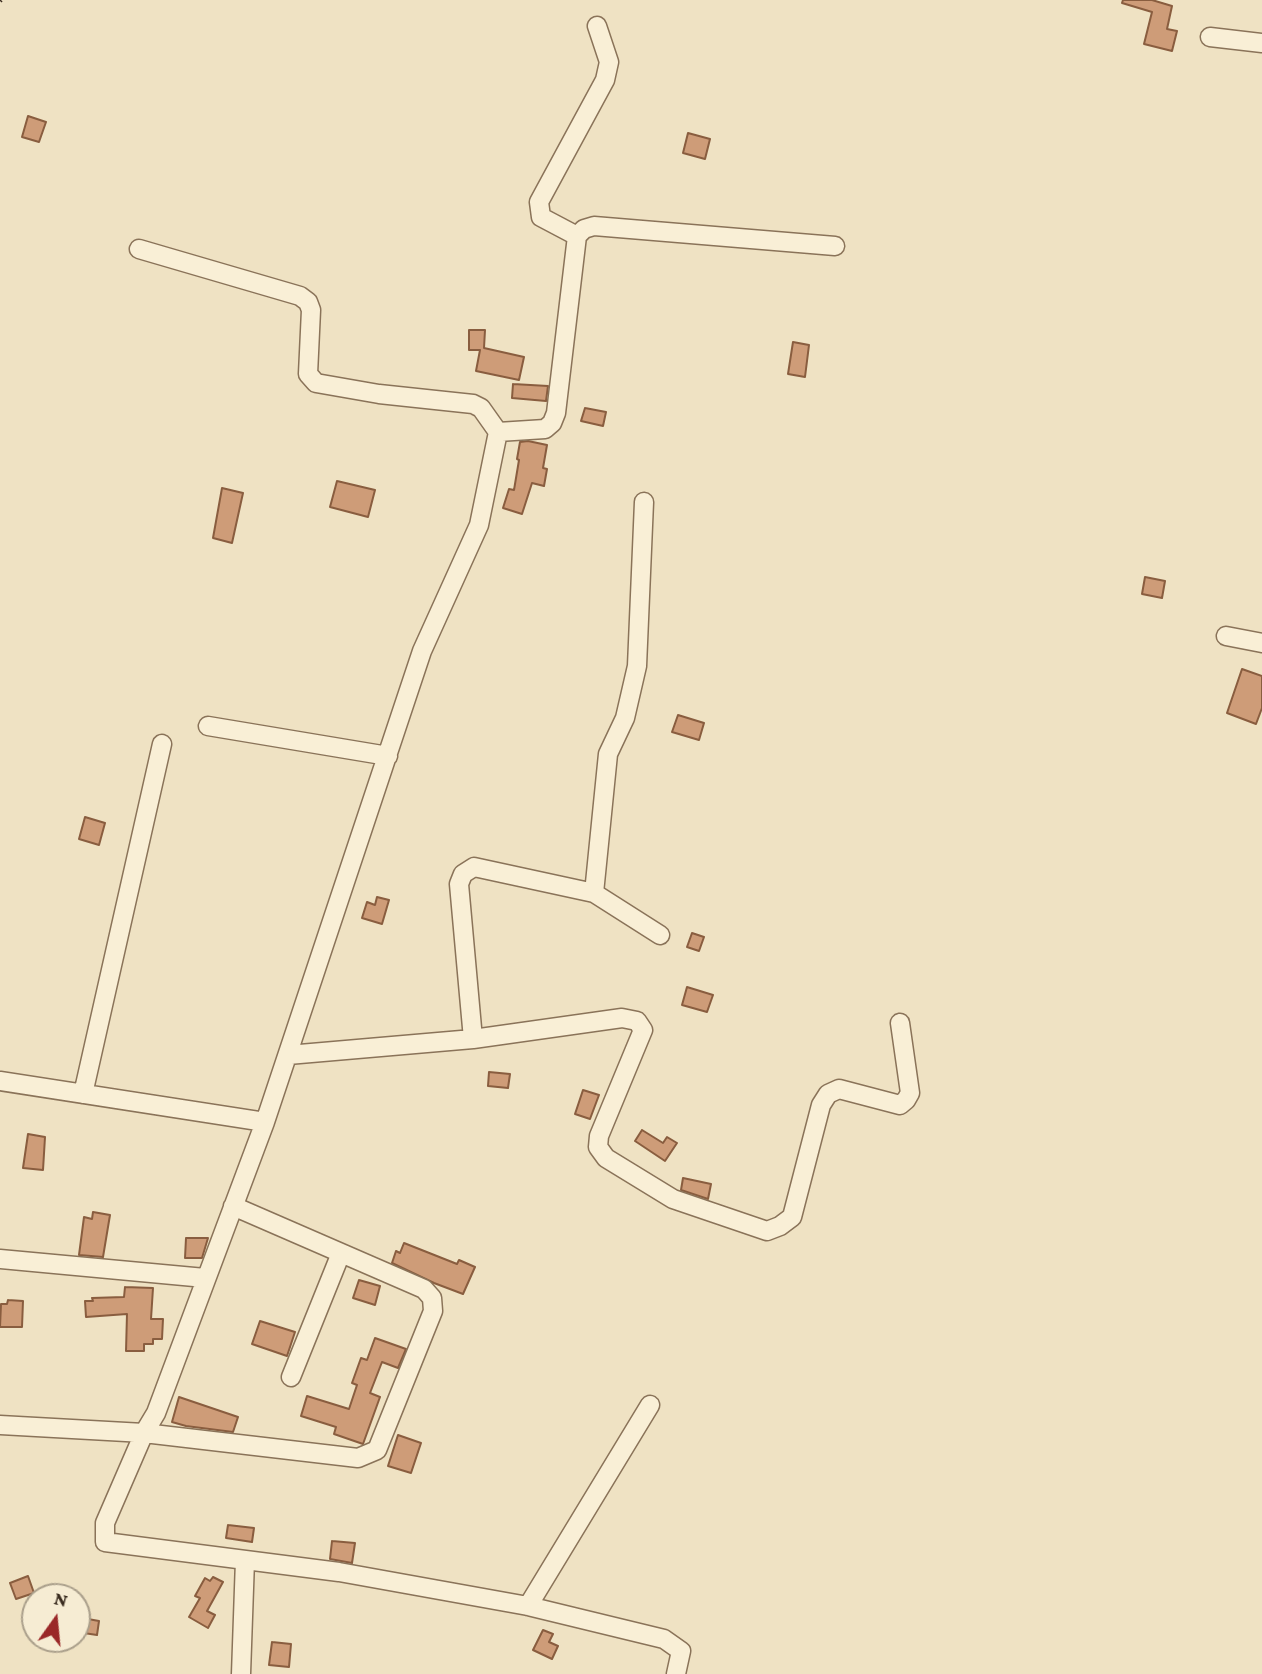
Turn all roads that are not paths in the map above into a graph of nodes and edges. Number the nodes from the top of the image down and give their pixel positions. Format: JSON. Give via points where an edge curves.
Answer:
{"nodes":[{"id":1,"x":597,"y":26,"type":"dead end"},
{"id":2,"x":1210,"y":37,"type":"dead end"},
{"id":3,"x":1262,"y":43,"type":"edge"},
{"id":4,"x":577,"y":236,"type":"junction"},
{"id":5,"x":835,"y":246,"type":"dead end"},
{"id":6,"x":139,"y":249,"type":"dead end"},
{"id":7,"x":498,"y":432,"type":"junction"},
{"id":8,"x":644,"y":502,"type":"dead end"},
{"id":9,"x":1226,"y":636,"type":"dead end"},
{"id":10,"x":1262,"y":643,"type":"edge"},
{"id":11,"x":208,"y":726,"type":"dead end"},
{"id":12,"x":162,"y":744,"type":"dead end"},
{"id":13,"x":388,"y":756,"type":"junction"},
{"id":14,"x":594,"y":893,"type":"junction"},
{"id":15,"x":660,"y":935,"type":"dead end"},
{"id":16,"x":901,"y":1023,"type":"dead end"},
{"id":17,"x":473,"y":1039,"type":"junction"},
{"id":18,"x":288,"y":1055,"type":"junction"},
{"id":19,"x":0,"y":1081,"type":"edge"},
{"id":20,"x":83,"y":1094,"type":"junction"},
{"id":21,"x":265,"y":1122,"type":"junction"},
{"id":22,"x":233,"y":1206,"type":"junction"},
{"id":23,"x":341,"y":1253,"type":"junction"},
{"id":24,"x":0,"y":1259,"type":"edge"},
{"id":25,"x":205,"y":1278,"type":"junction"},
{"id":26,"x":291,"y":1377,"type":"dead end"},
{"id":27,"x":650,"y":1405,"type":"dead end"},
{"id":28,"x":0,"y":1425,"type":"edge"},
{"id":29,"x":144,"y":1433,"type":"junction"},
{"id":30,"x":245,"y":1560,"type":"junction"},
{"id":31,"x":528,"y":1606,"type":"junction"},
{"id":32,"x":241,"y":1674,"type":"edge"},
{"id":33,"x":676,"y":1674,"type":"edge"}],
"edges":[{"from":1,"to":4,"type":"street","via":[[609,62],[605,80],[539,202],[541,217]]},
{"from":2,"to":3,"type":"street"},
{"from":4,"to":5,"type":"street","via":[[594,226]]},
{"from":4,"to":7,"type":"street","via":[[552,424],[545,429]]},
{"from":6,"to":7,"type":"street","via":[[308,302],[308,374],[312,381],[473,404]]},
{"from":7,"to":13,"type":"street","via":[[479,525],[422,651]]},
{"from":8,"to":14,"type":"street","via":[[637,666],[625,718],[608,754]]},
{"from":9,"to":10,"type":"street"},
{"from":11,"to":13,"type":"street"},
{"from":12,"to":20,"type":"street"},
{"from":13,"to":18,"type":"street"},
{"from":14,"to":15,"type":"street"},
{"from":14,"to":17,"type":"street","via":[[474,867],[463,874],[458,884]]},
{"from":16,"to":17,"type":"street","via":[[910,1093],[906,1100],[900,1105],[839,1089],[828,1094],[821,1105],[792,1217],[767,1231],[673,1199],[606,1158],[598,1147],[643,1030],[637,1021],[622,1018]]},
{"from":17,"to":18,"type":"street"},
{"from":18,"to":21,"type":"street"},
{"from":19,"to":20,"type":"street"},
{"from":20,"to":21,"type":"street"},
{"from":21,"to":22,"type":"street"},
{"from":22,"to":23,"type":"street"},
{"from":22,"to":25,"type":"street"},
{"from":23,"to":26,"type":"street"},
{"from":23,"to":29,"type":"street","via":[[424,1290],[432,1298],[433,1311],[377,1450],[358,1458]]},
{"from":24,"to":25,"type":"street"},
{"from":25,"to":29,"type":"street","via":[[156,1413]]},
{"from":27,"to":31,"type":"street"},
{"from":28,"to":29,"type":"street"},
{"from":29,"to":30,"type":"street","via":[[105,1522],[105,1542]]},
{"from":30,"to":31,"type":"street"},
{"from":30,"to":32,"type":"street"},
{"from":31,"to":33,"type":"street","via":[[664,1639],[681,1651]]}]}
